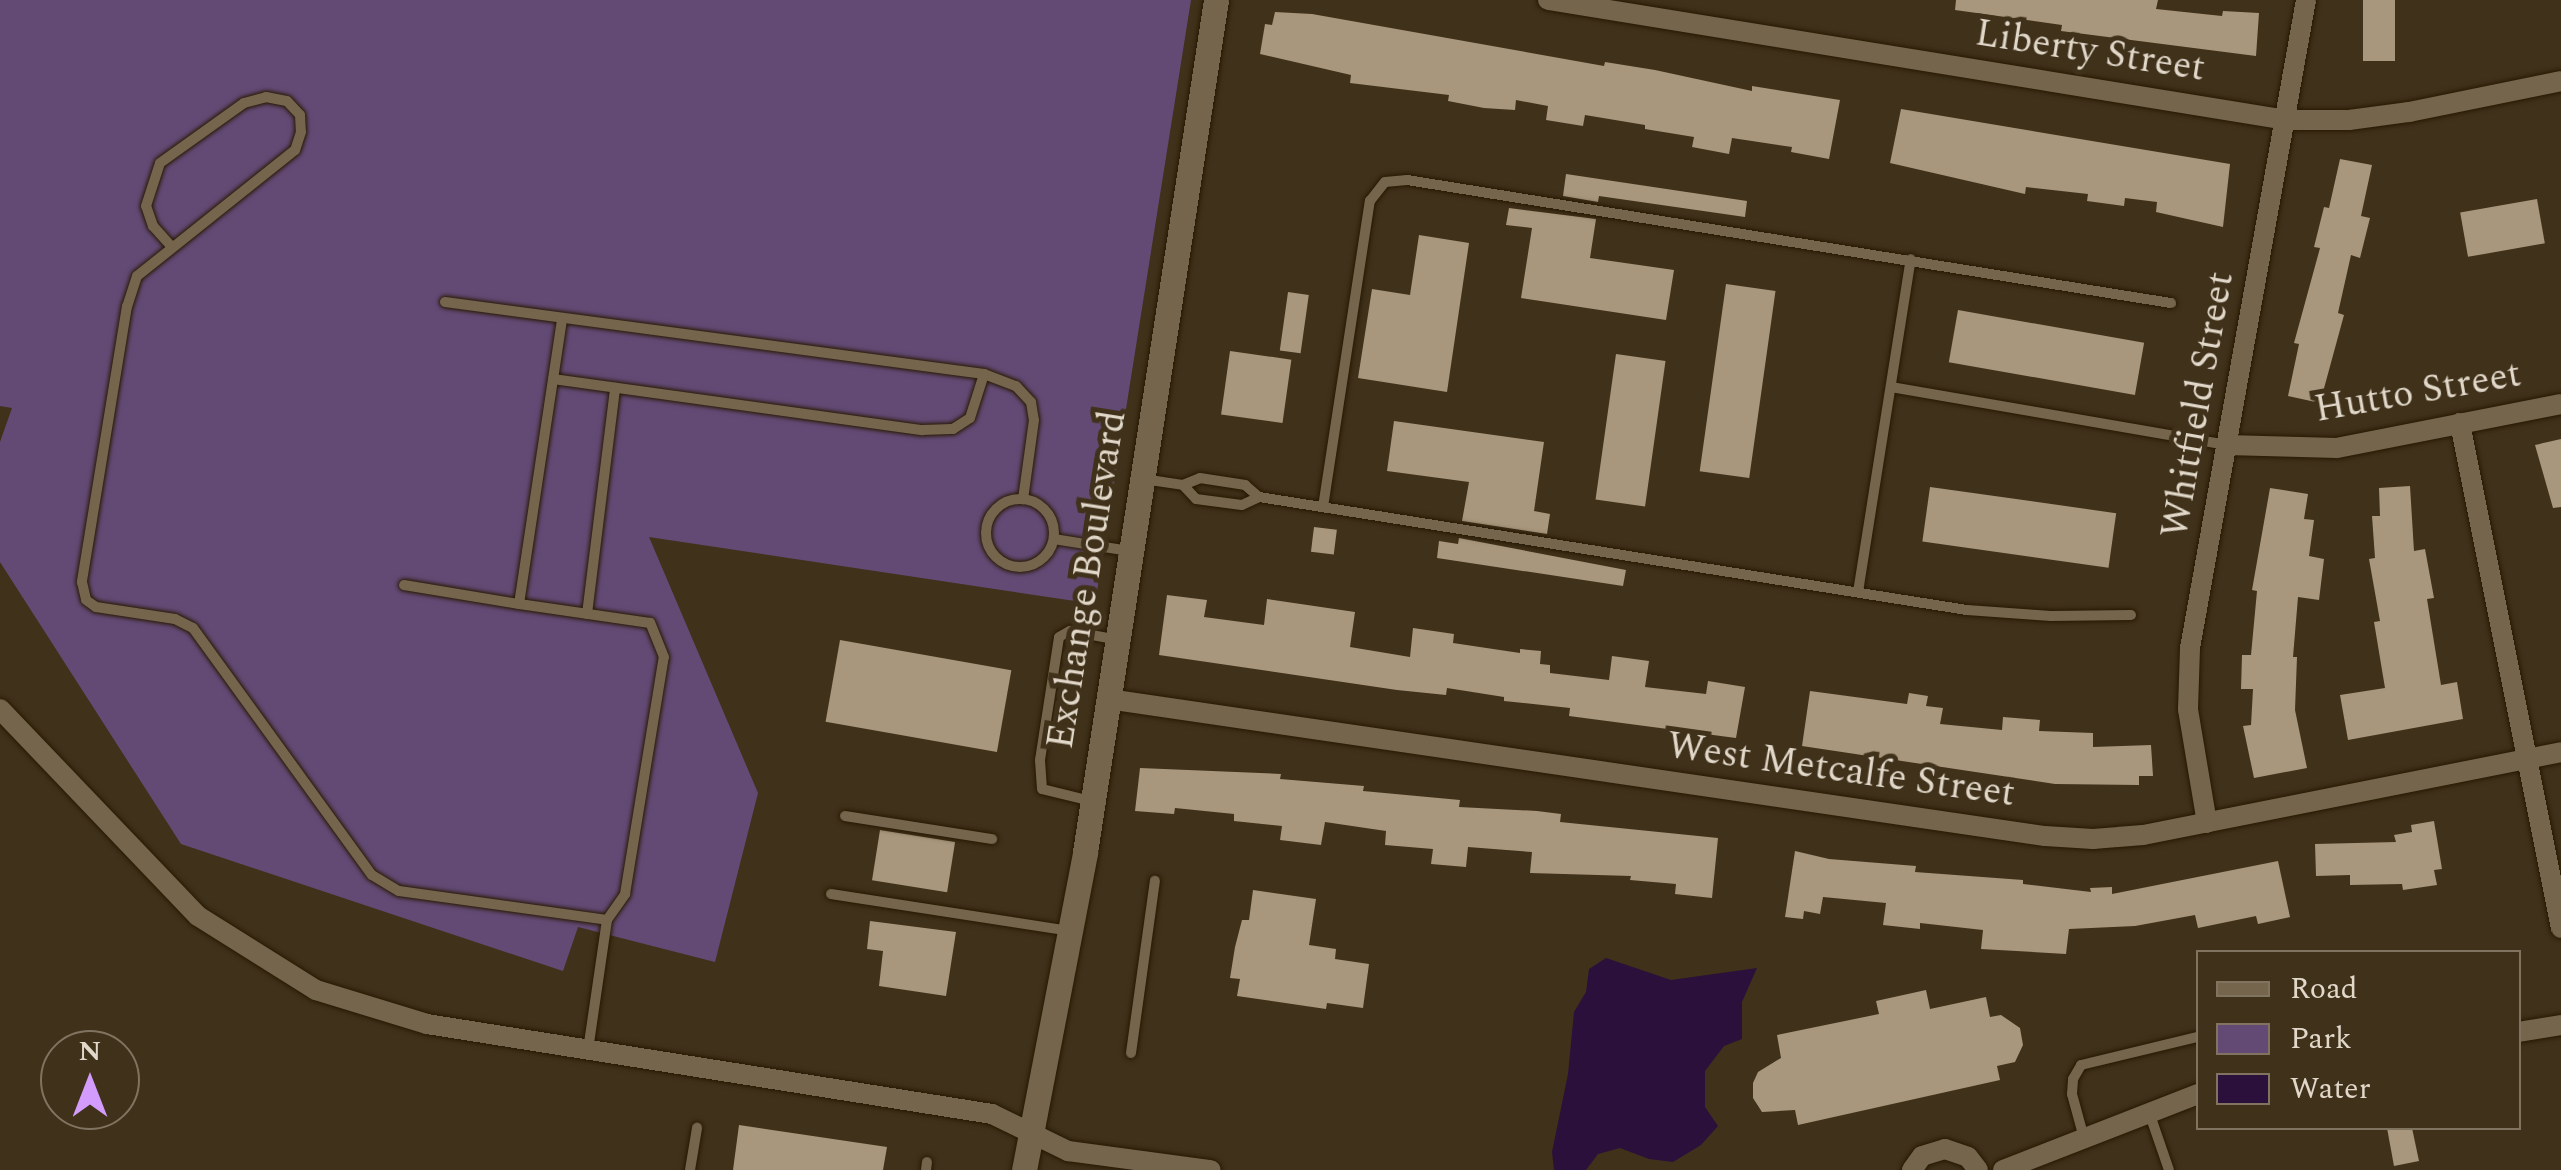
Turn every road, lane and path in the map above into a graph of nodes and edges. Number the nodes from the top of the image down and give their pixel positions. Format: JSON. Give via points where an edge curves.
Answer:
{"nodes":[{"id":1,"x":1216,"y":0,"type":"edge"},
{"id":2,"x":1548,"y":0,"type":"edge"},
{"id":3,"x":2306,"y":0,"type":"edge"},
{"id":4,"x":2561,"y":81,"type":"edge"},
{"id":5,"x":2287,"y":120,"type":"junction"},
{"id":6,"x":171,"y":246,"type":"junction"},
{"id":7,"x":1911,"y":259,"type":"junction"},
{"id":8,"x":445,"y":302,"type":"dead end"},
{"id":9,"x":2171,"y":302,"type":"dead end"},
{"id":10,"x":562,"y":318,"type":"junction"},
{"id":11,"x":984,"y":374,"type":"junction"},
{"id":12,"x":553,"y":379,"type":"junction"},
{"id":13,"x":1891,"y":387,"type":"junction"},
{"id":14,"x":615,"y":388,"type":"junction"},
{"id":15,"x":2561,"y":404,"type":"edge"},
{"id":16,"x":2460,"y":423,"type":"junction"},
{"id":17,"x":2227,"y":445,"type":"junction"},
{"id":18,"x":1142,"y":478,"type":"junction"},
{"id":19,"x":1183,"y":485,"type":"junction"},
{"id":20,"x":1258,"y":497,"type":"junction"},
{"id":21,"x":1023,"y":499,"type":"junction"},
{"id":22,"x":1323,"y":507,"type":"junction"},
{"id":23,"x":1054,"y":540,"type":"junction"},
{"id":24,"x":1130,"y":552,"type":"junction"},
{"id":25,"x":404,"y":585,"type":"dead end"},
{"id":26,"x":1858,"y":592,"type":"junction"},
{"id":27,"x":519,"y":604,"type":"junction"},
{"id":28,"x":587,"y":614,"type":"junction"},
{"id":29,"x":2131,"y":615,"type":"dead end"},
{"id":30,"x":1117,"y":640,"type":"junction"},
{"id":31,"x":1108,"y":699,"type":"junction"},
{"id":32,"x":0,"y":710,"type":"edge"},
{"id":33,"x":2561,"y":752,"type":"edge"},
{"id":34,"x":2527,"y":759,"type":"junction"},
{"id":35,"x":1092,"y":802,"type":"junction"},
{"id":36,"x":846,"y":816,"type":"dead end"},
{"id":37,"x":2207,"y":823,"type":"junction"},
{"id":38,"x":992,"y":840,"type":"dead end"},
{"id":39,"x":1155,"y":881,"type":"dead end"},
{"id":40,"x":831,"y":894,"type":"dead end"},
{"id":41,"x":607,"y":920,"type":"junction"},
{"id":42,"x":2561,"y":928,"type":"edge"},
{"id":43,"x":1070,"y":932,"type":"junction"},
{"id":44,"x":2561,"y":1024,"type":"edge"},
{"id":45,"x":2521,"y":1031,"type":"edge"},
{"id":46,"x":2196,"y":1038,"type":"edge"},
{"id":47,"x":588,"y":1050,"type":"junction"},
{"id":48,"x":1131,"y":1053,"type":"dead end"},
{"id":49,"x":2196,"y":1095,"type":"edge"},
{"id":50,"x":2149,"y":1111,"type":"junction"},
{"id":51,"x":697,"y":1128,"type":"dead end"},
{"id":52,"x":1030,"y":1131,"type":"junction"},
{"id":53,"x":2084,"y":1138,"type":"junction"},
{"id":54,"x":690,"y":1170,"type":"edge"},
{"id":55,"x":1024,"y":1170,"type":"edge"},
{"id":56,"x":1211,"y":1170,"type":"edge"},
{"id":57,"x":1912,"y":1170,"type":"edge"},
{"id":58,"x":1978,"y":1170,"type":"edge"},
{"id":59,"x":2003,"y":1170,"type":"edge"},
{"id":60,"x":2169,"y":1170,"type":"edge"}],
"edges":[{"from":1,"to":18,"type":"street","name":"Exchange Boulevard"},
{"from":2,"to":5,"type":"street","name":"Liberty Street"},
{"from":3,"to":5,"type":"street","name":"Whitfield Street"},
{"from":4,"to":5,"type":"street","name":"Liberty Street","via":[[2409,112]]},
{"from":5,"to":17,"type":"street","name":"Whitfield Street"},
{"from":6,"to":6,"type":"lane","via":[[294,150],[300,114],[288,101],[244,102],[160,163],[146,206]]},
{"from":6,"to":41,"type":"lane","via":[[137,276],[127,306],[82,582],[86,600],[175,618],[193,628],[372,875],[399,891]]},
{"from":7,"to":9,"type":"lane"},
{"from":7,"to":13,"type":"lane"},
{"from":7,"to":22,"type":"lane","via":[[1407,180],[1384,182],[1370,201]]},
{"from":8,"to":10,"type":"lane"},
{"from":10,"to":11,"type":"lane"},
{"from":10,"to":12,"type":"lane"},
{"from":11,"to":14,"type":"lane","via":[[970,418],[953,428],[922,430]]},
{"from":11,"to":21,"type":"lane","via":[[1016,386],[1032,402]]},
{"from":12,"to":14,"type":"lane"},
{"from":12,"to":27,"type":"lane"},
{"from":13,"to":17,"type":"lane"},
{"from":13,"to":26,"type":"lane"},
{"from":14,"to":28,"type":"lane"},
{"from":15,"to":16,"type":"street","name":"Hutto Street"},
{"from":16,"to":17,"type":"street","name":"Hutto Street","via":[[2337,448]]},
{"from":16,"to":34,"type":"street"},
{"from":17,"to":37,"type":"street","name":"Whitfield Street","via":[[2190,648],[2188,709]]},
{"from":18,"to":19,"type":"lane"},
{"from":18,"to":24,"type":"street","name":"Exchange Boulevard"},
{"from":19,"to":20,"type":"lane","via":[[1200,478],[1230,482]]},
{"from":19,"to":20,"type":"lane","via":[[1196,499],[1242,505]]},
{"from":20,"to":22,"type":"lane"},
{"from":21,"to":23,"type":"lane","via":[[1051,517]]},
{"from":21,"to":23,"type":"lane","via":[[993,511],[985,532],[992,554],[1022,568],[1043,559]]},
{"from":22,"to":26,"type":"lane"},
{"from":23,"to":24,"type":"lane"},
{"from":24,"to":30,"type":"street","name":"Exchange Boulevard"},
{"from":25,"to":27,"type":"lane"},
{"from":26,"to":29,"type":"lane","via":[[1967,610]]},
{"from":27,"to":28,"type":"lane"},
{"from":28,"to":41,"type":"lane","via":[[650,622],[664,657],[624,894]]},
{"from":30,"to":31,"type":"street","name":"Exchange Boulevard"},
{"from":30,"to":35,"type":"lane","via":[[1070,631],[1059,636],[1038,778],[1042,789]]},
{"from":31,"to":35,"type":"street","name":"Exchange Boulevard"},
{"from":31,"to":37,"type":"street","name":"West Metcalfe Street","via":[[2045,836],[2143,835]]},
{"from":32,"to":47,"type":"street","via":[[198,916],[316,990],[428,1024]]},
{"from":33,"to":34,"type":"street","name":"West Metcalfe Street"},
{"from":34,"to":37,"type":"street","name":"West Metcalfe Street"},
{"from":34,"to":42,"type":"street"},
{"from":35,"to":43,"type":"street","name":"Exchange Boulevard"},
{"from":36,"to":38,"type":"lane"},
{"from":39,"to":48,"type":"lane"},
{"from":40,"to":43,"type":"lane"},
{"from":41,"to":47,"type":"lane"},
{"from":43,"to":52,"type":"street","name":"Exchange Boulevard"},
{"from":44,"to":45,"type":"street"},
{"from":46,"to":53,"type":"lane","via":[[2082,1065],[2072,1094]]},
{"from":47,"to":52,"type":"street","via":[[992,1114]]},
{"from":49,"to":50,"type":"street"},
{"from":50,"to":53,"type":"street"},
{"from":50,"to":60,"type":"lane"},
{"from":51,"to":54,"type":"lane"},
{"from":52,"to":55,"type":"street","name":"Exchange Boulevard"},
{"from":52,"to":56,"type":"street","via":[[1068,1151]]},
{"from":53,"to":59,"type":"street"},
{"from":57,"to":58,"type":"street","via":[[1922,1156],[1946,1148],[1968,1157]]}]}
